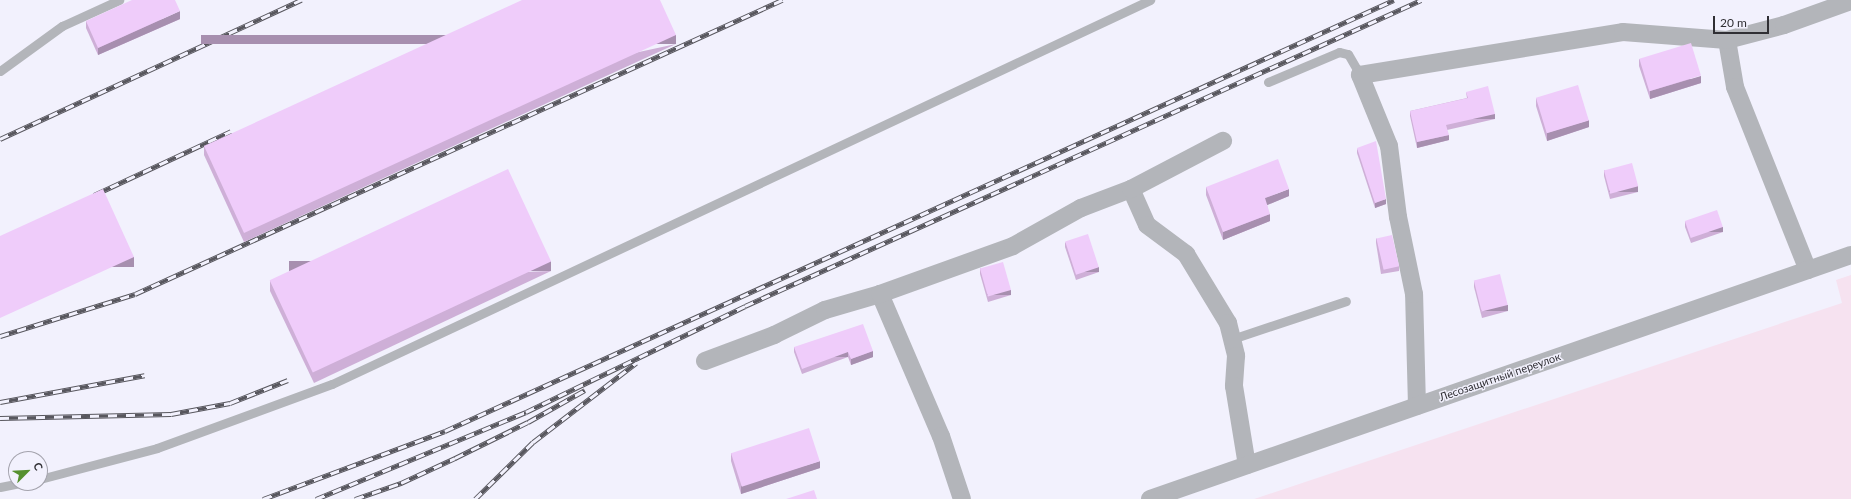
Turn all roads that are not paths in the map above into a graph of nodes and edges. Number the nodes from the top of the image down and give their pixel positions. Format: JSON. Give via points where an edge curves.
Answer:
{"nodes":[{"id":1,"x":119,"y":0,"type":"edge"},
{"id":2,"x":1150,"y":0,"type":"edge"},
{"id":3,"x":1851,"y":1,"type":"edge"},
{"id":4,"x":1727,"y":40,"type":"junction"},
{"id":5,"x":0,"y":71,"type":"edge"},
{"id":6,"x":1360,"y":74,"type":"junction"},
{"id":7,"x":1268,"y":82,"type":"dead end"},
{"id":8,"x":1222,"y":141,"type":"dead end"},
{"id":9,"x":1131,"y":189,"type":"junction"},
{"id":10,"x":1851,"y":255,"type":"edge"},
{"id":11,"x":1808,"y":270,"type":"junction"},
{"id":12,"x":880,"y":294,"type":"junction"},
{"id":13,"x":1346,"y":301,"type":"dead end"},
{"id":14,"x":1232,"y":339,"type":"junction"},
{"id":15,"x":705,"y":361,"type":"dead end"},
{"id":16,"x":1417,"y":406,"type":"junction"},
{"id":17,"x":1247,"y":465,"type":"junction"},
{"id":18,"x":48,"y":477,"type":"edge"},
{"id":19,"x":962,"y":499,"type":"edge"},
{"id":20,"x":1150,"y":499,"type":"edge"}],
"edges":[{"from":1,"to":5,"type":"lane","via":[[62,26]]},
{"from":2,"to":18,"type":"lane","via":[[332,384],[157,448]]},
{"from":3,"to":4,"type":"street","via":[[1784,25]]},
{"from":4,"to":6,"type":"street","via":[[1623,32]]},
{"from":4,"to":11,"type":"street","via":[[1735,87]]},
{"from":6,"to":7,"type":"lane","via":[[1348,54],[1339,52]]},
{"from":6,"to":16,"type":"street","via":[[1389,146],[1398,217],[1414,294]]},
{"from":8,"to":9,"type":"street"},
{"from":9,"to":12,"type":"street","via":[[1081,208],[1013,246]]},
{"from":9,"to":14,"type":"street","via":[[1147,225],[1186,254],[1228,323]]},
{"from":10,"to":11,"type":"street","name":"Лесозащитный переулок"},
{"from":11,"to":16,"type":"street","name":"Лесозащитный переулок"},
{"from":12,"to":15,"type":"street","via":[[825,310],[774,335]]},
{"from":12,"to":19,"type":"street","via":[[942,436]]},
{"from":13,"to":14,"type":"lane"},
{"from":14,"to":17,"type":"street","via":[[1236,356],[1234,386]]},
{"from":16,"to":17,"type":"street","name":"Лесозащитный переулок"},
{"from":17,"to":20,"type":"street","name":"Лесозащитный переулок"}]}
